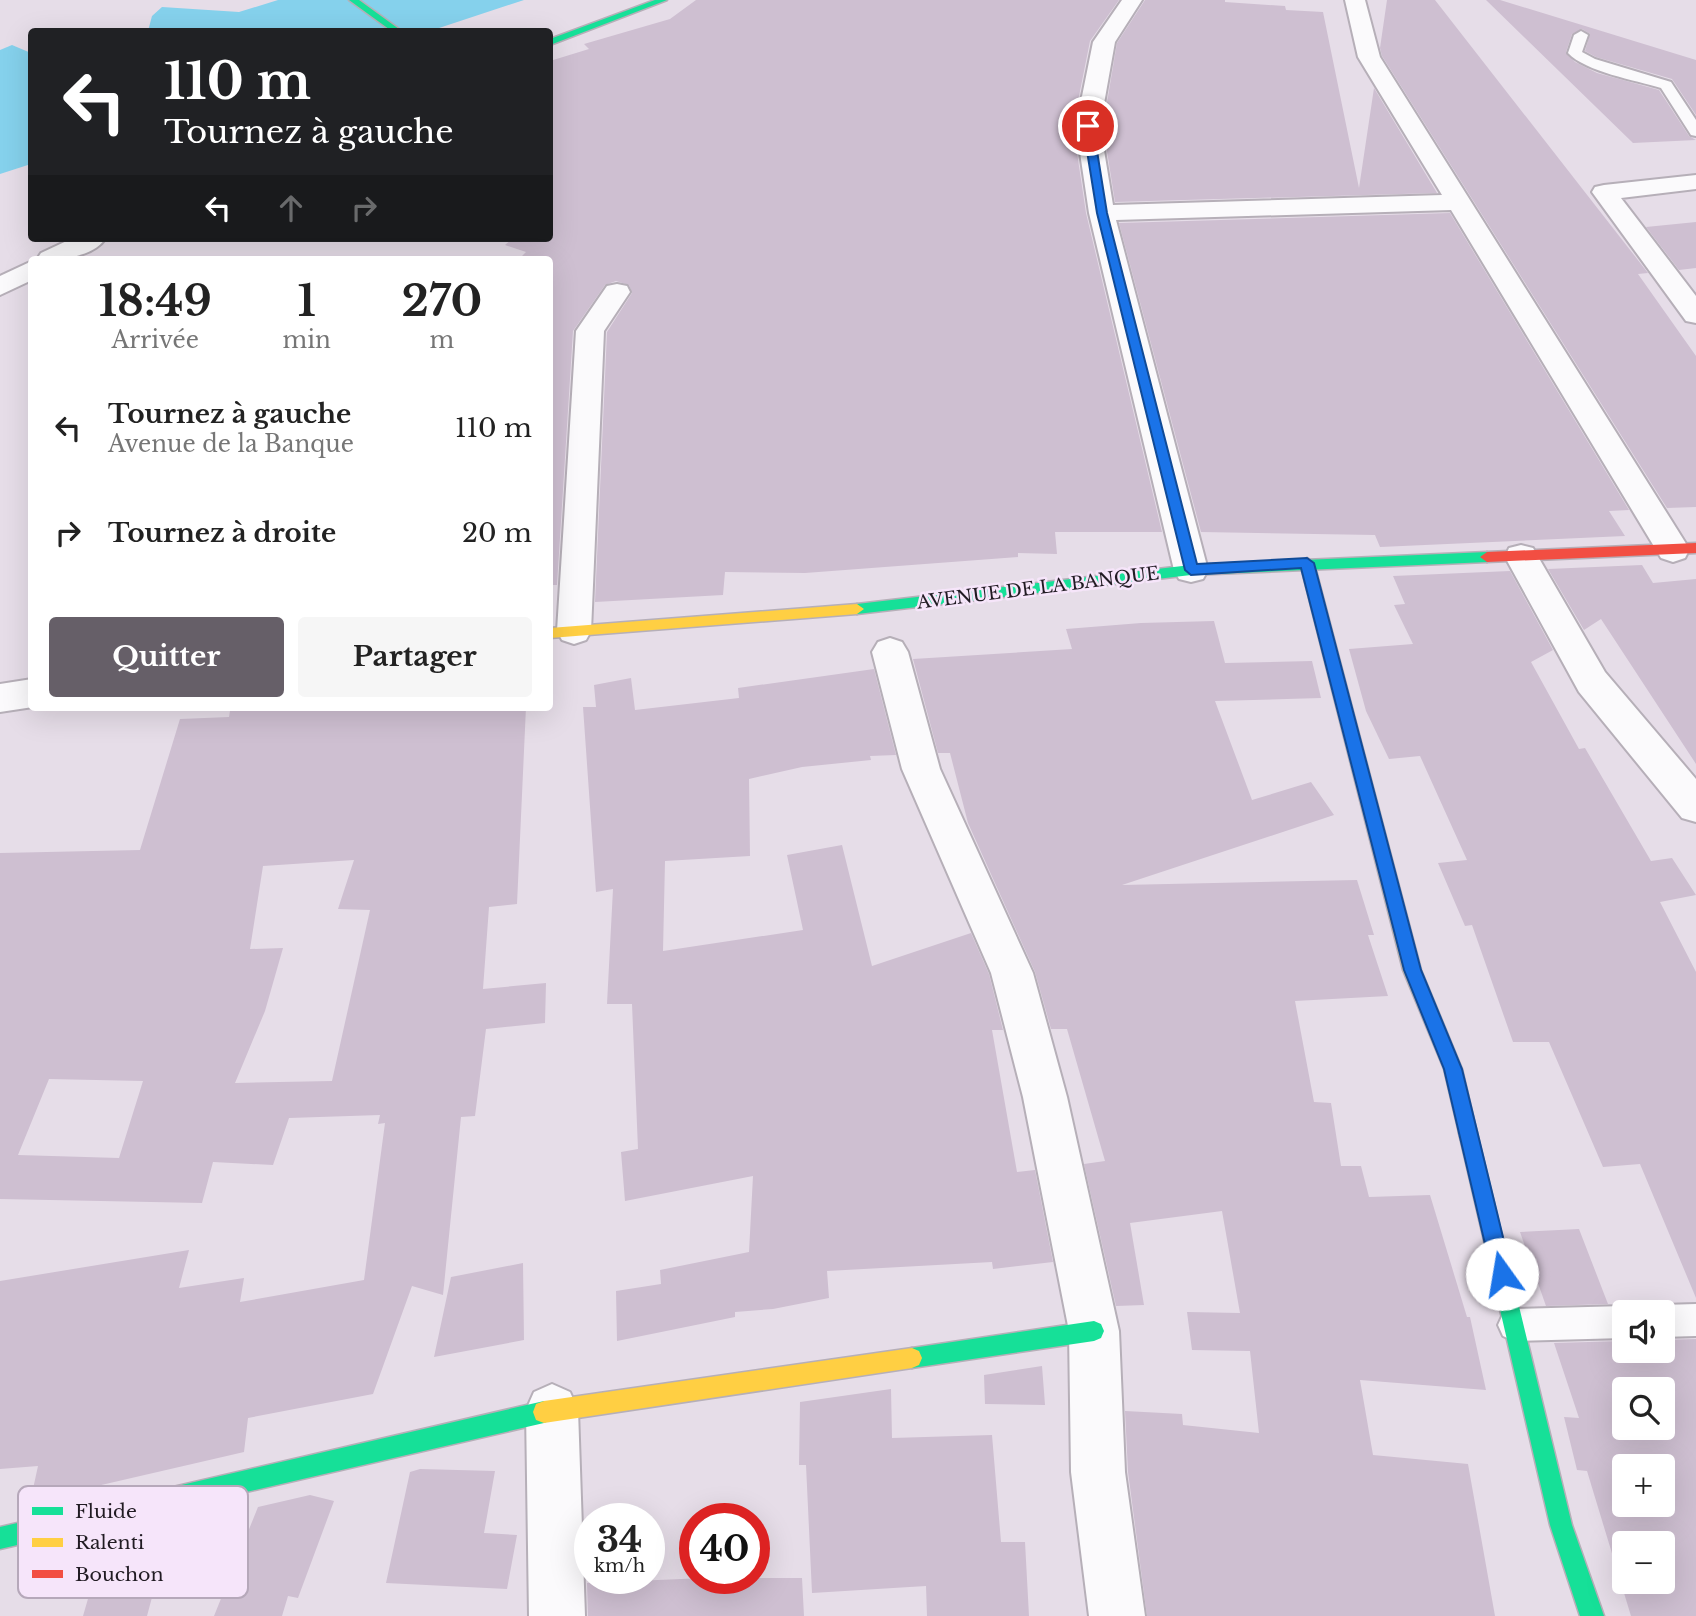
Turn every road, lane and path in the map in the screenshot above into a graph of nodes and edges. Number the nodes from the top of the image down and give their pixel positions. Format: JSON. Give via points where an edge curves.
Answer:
{"nodes":[{"id":1,"x":353,"y":0,"type":"edge"},
{"id":2,"x":663,"y":0,"type":"edge"},
{"id":3,"x":1132,"y":0,"type":"edge"},
{"id":4,"x":1355,"y":0,"type":"edge"},
{"id":5,"x":393,"y":28,"type":"edge"},
{"id":6,"x":1581,"y":35,"type":"dead end"},
{"id":7,"x":553,"y":41,"type":"edge"},
{"id":8,"x":1696,"y":132,"type":"edge"},
{"id":9,"x":1696,"y":182,"type":"edge"},
{"id":10,"x":1460,"y":202,"type":"junction"},
{"id":11,"x":1102,"y":213,"type":"junction"},
{"id":12,"x":85,"y":242,"type":"edge"},
{"id":13,"x":56,"y":256,"type":"edge"},
{"id":14,"x":28,"y":271,"type":"edge"},
{"id":15,"x":0,"y":287,"type":"edge"},
{"id":16,"x":618,"y":292,"type":"dead end"},
{"id":17,"x":1696,"y":315,"type":"edge"},
{"id":18,"x":1684,"y":549,"type":"edge"},
{"id":19,"x":1521,"y":557,"type":"junction"},
{"id":20,"x":1307,"y":563,"type":"junction"},
{"id":21,"x":1191,"y":570,"type":"junction"},
{"id":22,"x":562,"y":632,"type":"edge"},
{"id":23,"x":890,"y":652,"type":"dead end"},
{"id":24,"x":28,"y":694,"type":"edge"},
{"id":25,"x":0,"y":698,"type":"edge"},
{"id":26,"x":1696,"y":806,"type":"edge"},
{"id":27,"x":1696,"y":1320,"type":"edge"},
{"id":28,"x":1675,"y":1321,"type":"edge"},
{"id":29,"x":1612,"y":1322,"type":"edge"},
{"id":30,"x":1514,"y":1325,"type":"junction"},
{"id":31,"x":1094,"y":1331,"type":"junction"},
{"id":32,"x":552,"y":1410,"type":"junction"},
{"id":33,"x":224,"y":1486,"type":"edge"},
{"id":34,"x":18,"y":1534,"type":"edge"},
{"id":35,"x":0,"y":1538,"type":"edge"},
{"id":36,"x":557,"y":1616,"type":"edge"},
{"id":37,"x":1117,"y":1616,"type":"edge"},
{"id":38,"x":1592,"y":1616,"type":"edge"}],
"edges":[{"from":1,"to":5,"type":"street"},
{"from":2,"to":7,"type":"street"},
{"from":3,"to":11,"type":"street","via":[[1104,42],[1088,126]]},
{"from":4,"to":10,"type":"street","via":[[1369,57]]},
{"from":6,"to":8,"type":"lane","via":[[1575,53],[1590,62],[1666,85]]},
{"from":9,"to":17,"type":"street","via":[[1604,192]]},
{"from":10,"to":11,"type":"street"},
{"from":10,"to":18,"type":"street"},
{"from":11,"to":21,"type":"street"},
{"from":12,"to":13,"type":"street"},
{"from":14,"to":15,"type":"street"},
{"from":16,"to":22,"type":"street","via":[[590,331]]},
{"from":18,"to":19,"type":"street","name":"AVENUE DE LA BANQUE"},
{"from":19,"to":20,"type":"street","name":"AVENUE DE LA BANQUE"},
{"from":19,"to":26,"type":"street","via":[[1592,682]]},
{"from":20,"to":21,"type":"street","name":"AVENUE DE LA BANQUE"},
{"from":20,"to":30,"type":"street","via":[[1412,970],[1453,1069]]},
{"from":21,"to":22,"type":"street","name":"AVENUE DE LA BANQUE","via":[[878,607]]},
{"from":23,"to":31,"type":"street","via":[[921,769],[1012,973],[1045,1097]]},
{"from":24,"to":25,"type":"street"},
{"from":27,"to":28,"type":"lane"},
{"from":29,"to":30,"type":"lane"},
{"from":30,"to":38,"type":"street","via":[[1561,1525]]},
{"from":31,"to":32,"type":"street"},
{"from":31,"to":37,"type":"street","via":[[1098,1472]]},
{"from":32,"to":33,"type":"street"},
{"from":32,"to":36,"type":"street"},
{"from":34,"to":35,"type":"street"}]}
